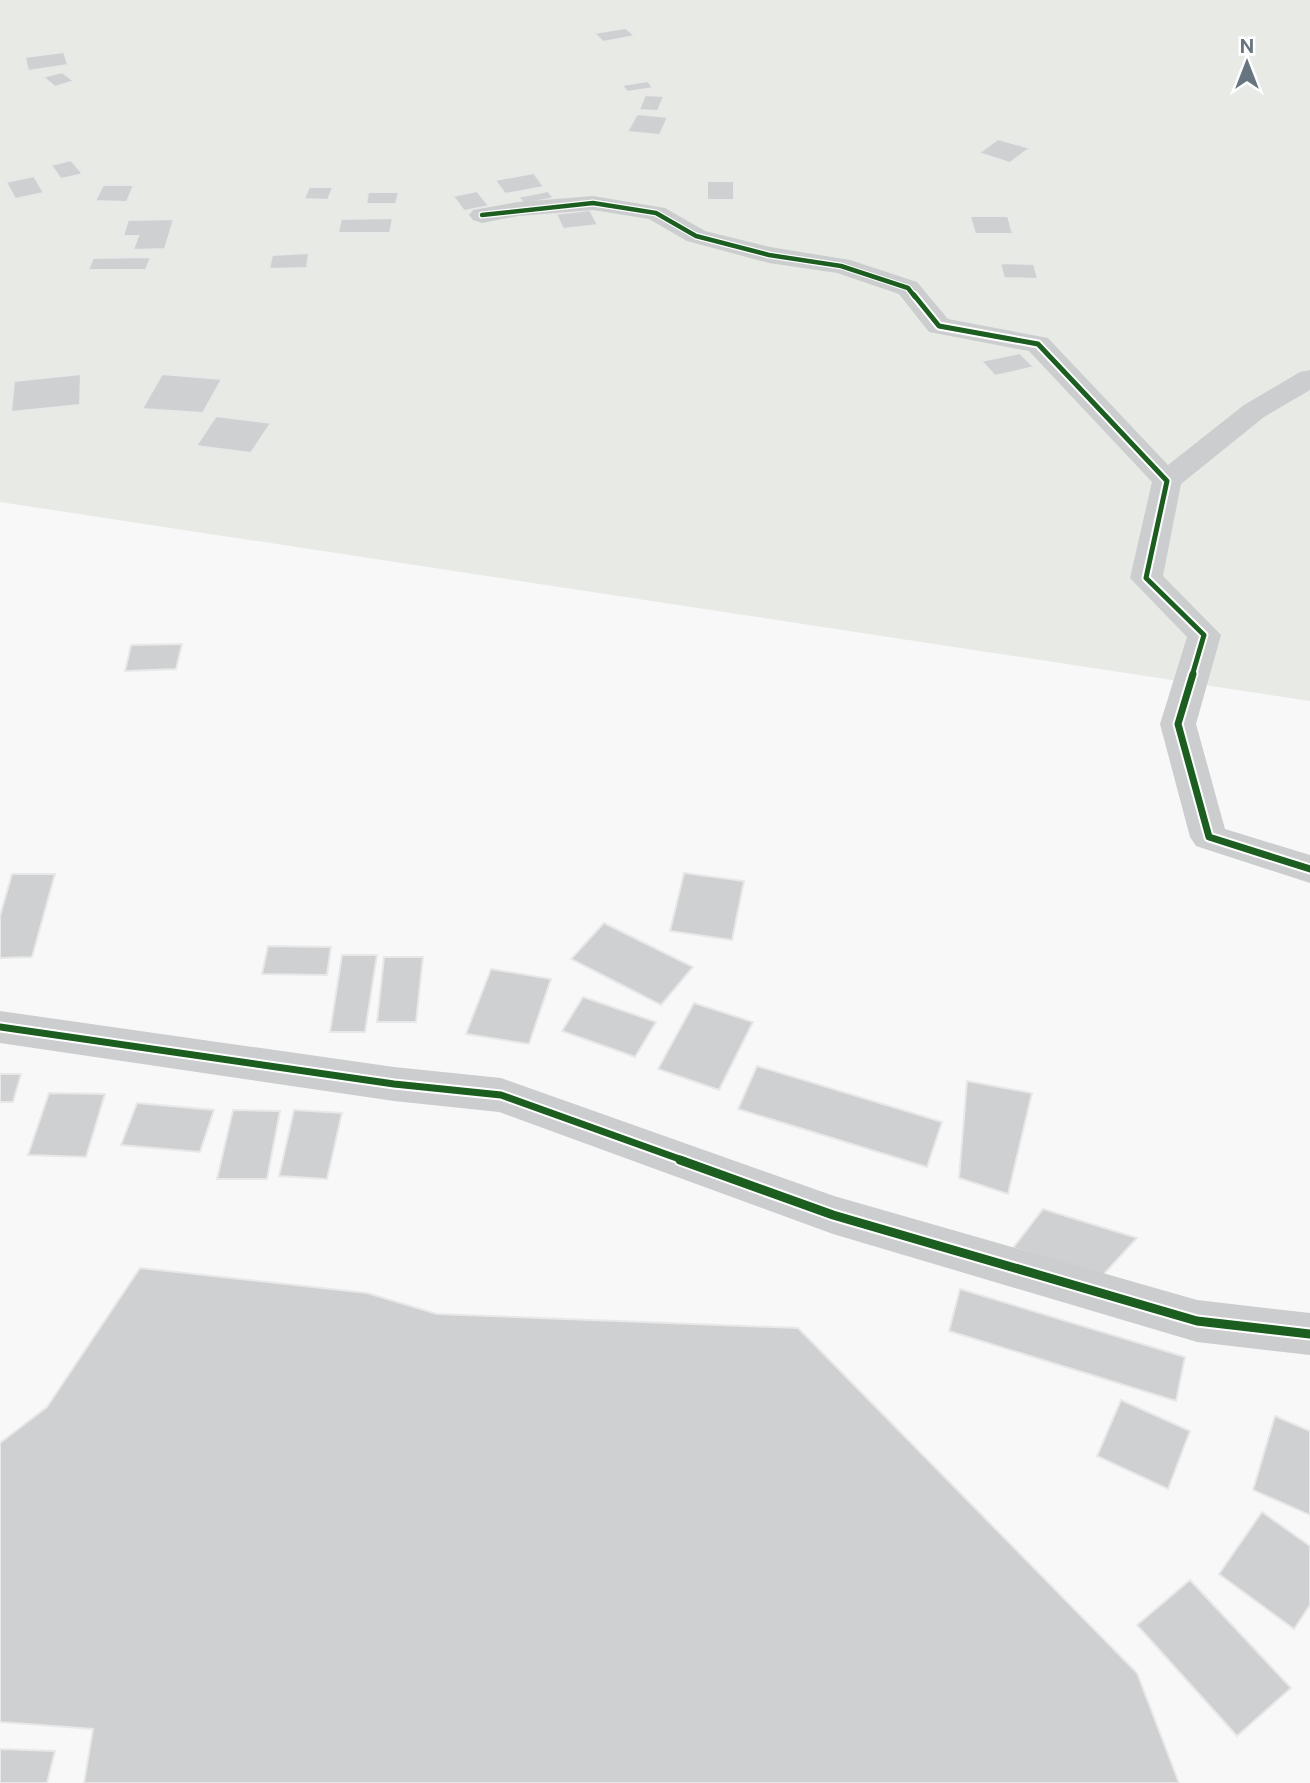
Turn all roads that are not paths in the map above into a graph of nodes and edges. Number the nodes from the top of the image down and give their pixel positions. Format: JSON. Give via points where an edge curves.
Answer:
{"nodes":[{"id":1,"x":482,"y":215,"type":"dead end"},
{"id":2,"x":1310,"y":378,"type":"edge"},
{"id":3,"x":1167,"y":481,"type":"junction"},
{"id":4,"x":1310,"y":869,"type":"edge"},
{"id":5,"x":0,"y":1027,"type":"edge"},
{"id":6,"x":1310,"y":1334,"type":"edge"}],
"edges":[{"from":1,"to":3,"type":"street","via":[[593,203],[643,211],[696,236],[769,256],[841,266],[908,288],[939,326],[1038,344]]},
{"from":2,"to":3,"type":"street","via":[[1254,411]]},
{"from":3,"to":4,"type":"street","via":[[1146,578],[1204,635],[1178,723],[1209,837]]},
{"from":5,"to":6,"type":"street","via":[[501,1095],[833,1215],[1197,1321]]}]}
